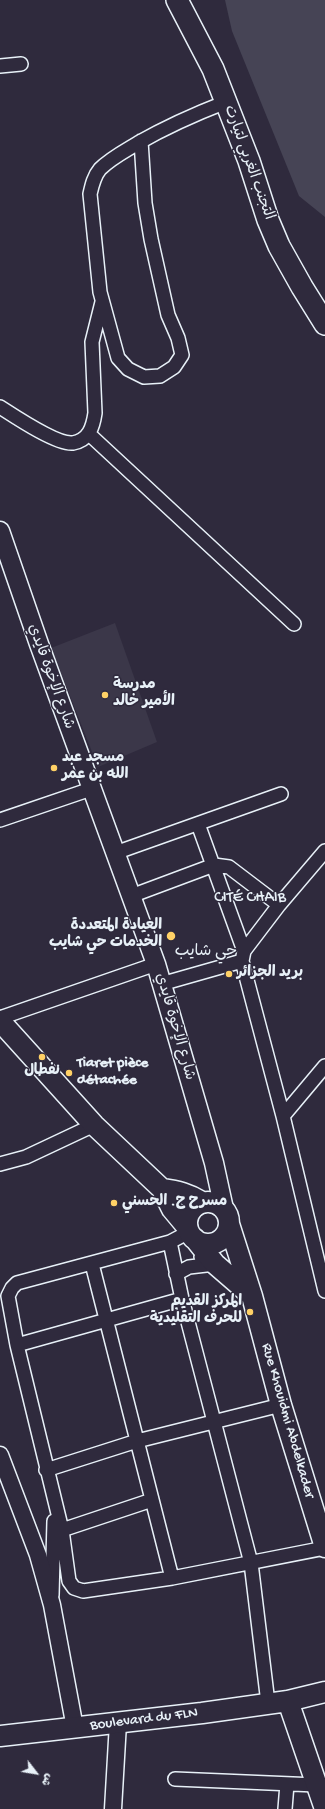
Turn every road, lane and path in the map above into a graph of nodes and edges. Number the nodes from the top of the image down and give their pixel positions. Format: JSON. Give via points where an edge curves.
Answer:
{"nodes":[{"id":1,"x":177,"y":0,"type":"edge"},
{"id":2,"x":21,"y":64,"type":"dead end"},
{"id":3,"x":0,"y":66,"type":"edge"},
{"id":4,"x":226,"y":102,"type":"junction"},
{"id":5,"x":141,"y":141,"type":"junction"},
{"id":6,"x":103,"y":301,"type":"junction"},
{"id":7,"x":325,"y":324,"type":"edge"},
{"id":8,"x":1,"y":408,"type":"edge"},
{"id":9,"x":89,"y":434,"type":"junction"},
{"id":10,"x":0,"y":532,"type":"edge"},
{"id":11,"x":294,"y":624,"type":"dead end"},
{"id":12,"x":91,"y":789,"type":"junction"},
{"id":13,"x":281,"y":794,"type":"dead end"},
{"id":14,"x":0,"y":820,"type":"edge"},
{"id":15,"x":198,"y":824,"type":"junction"},
{"id":16,"x":325,"y":851,"type":"edge"},
{"id":17,"x":115,"y":853,"type":"junction"},
{"id":18,"x":214,"y":865,"type":"junction"},
{"id":19,"x":131,"y":896,"type":"junction"},
{"id":20,"x":279,"y":904,"type":"junction"},
{"id":21,"x":243,"y":956,"type":"junction"},
{"id":22,"x":156,"y":964,"type":"junction"},
{"id":23,"x":161,"y":984,"type":"junction"},
{"id":24,"x":0,"y":1018,"type":"edge"},
{"id":25,"x":0,"y":1021,"type":"edge"},
{"id":26,"x":323,"y":1068,"type":"edge"},
{"id":27,"x":325,"y":1084,"type":"edge"},
{"id":28,"x":283,"y":1116,"type":"junction"},
{"id":29,"x":94,"y":1125,"type":"junction"},
{"id":30,"x":0,"y":1164,"type":"edge"},
{"id":31,"x":162,"y":1189,"type":"junction"},
{"id":32,"x":216,"y":1209,"type":"junction"},
{"id":33,"x":170,"y":1242,"type":"junction"},
{"id":34,"x":202,"y":1243,"type":"junction"},
{"id":35,"x":92,"y":1264,"type":"junction"},
{"id":36,"x":176,"y":1274,"type":"junction"},
{"id":37,"x":325,"y":1291,"type":"edge"},
{"id":38,"x":252,"y":1296,"type":"junction"},
{"id":39,"x":182,"y":1299,"type":"junction"},
{"id":40,"x":106,"y":1319,"type":"junction"},
{"id":41,"x":17,"y":1345,"type":"junction"},
{"id":42,"x":281,"y":1405,"type":"junction"},
{"id":43,"x":214,"y":1423,"type":"junction"},
{"id":44,"x":138,"y":1441,"type":"junction"},
{"id":45,"x":0,"y":1455,"type":"edge"},
{"id":46,"x":46,"y":1470,"type":"junction"},
{"id":47,"x":152,"y":1500,"type":"junction"},
{"id":48,"x":57,"y":1511,"type":"junction"},
{"id":49,"x":62,"y":1530,"type":"junction"},
{"id":50,"x":325,"y":1547,"type":"edge"},
{"id":51,"x":251,"y":1563,"type":"junction"},
{"id":52,"x":172,"y":1578,"type":"junction"},
{"id":53,"x":52,"y":1605,"type":"junction"},
{"id":54,"x":325,"y":1692,"type":"edge"},
{"id":55,"x":288,"y":1701,"type":"junction"},
{"id":56,"x":268,"y":1703,"type":"junction"},
{"id":57,"x":118,"y":1724,"type":"junction"},
{"id":58,"x":75,"y":1728,"type":"junction"},
{"id":59,"x":0,"y":1736,"type":"edge"},
{"id":60,"x":175,"y":1780,"type":"dead end"},
{"id":61,"x":286,"y":1784,"type":"junction"},
{"id":62,"x":316,"y":1785,"type":"junction"},
{"id":63,"x":113,"y":1809,"type":"edge"},
{"id":64,"x":285,"y":1809,"type":"edge"},
{"id":65,"x":325,"y":1809,"type":"edge"}],
"edges":[{"from":1,"to":4,"type":"highway","name":"التجنب الغربي لتيارت","via":[[200,42]]},
{"from":2,"to":3,"type":"street"},
{"from":4,"to":5,"type":"street","via":[[185,118]]},
{"from":4,"to":7,"type":"highway","name":"التجنب الغربي لتيارت","via":[[279,246]]},
{"from":5,"to":6,"type":"street","via":[[118,154],[100,170],[90,194]]},
{"from":5,"to":6,"type":"street","via":[[145,203],[151,239],[168,315],[182,355],[174,367],[160,376],[144,377],[128,369],[118,358]]},
{"from":6,"to":9,"type":"street","via":[[92,342],[95,413],[94,424]]},
{"from":8,"to":9,"type":"street","via":[[28,425],[63,441],[72,443],[82,440]]},
{"from":9,"to":11,"type":"street"},
{"from":10,"to":12,"type":"main road","name":"شارع الإخوة قايدي"},
{"from":12,"to":14,"type":"street"},
{"from":12,"to":17,"type":"main road","name":"شارع الإخوة قايدي"},
{"from":13,"to":15,"type":"street"},
{"from":15,"to":17,"type":"street"},
{"from":15,"to":18,"type":"street"},
{"from":16,"to":20,"type":"street"},
{"from":17,"to":19,"type":"main road","name":"شارع الإخوة قايدي"},
{"from":18,"to":19,"type":"street"},
{"from":18,"to":20,"type":"street","via":[[229,867]]},
{"from":18,"to":21,"type":"street"},
{"from":19,"to":22,"type":"main road","name":"شارع الإخوة قايدي"},
{"from":20,"to":21,"type":"street"},
{"from":21,"to":23,"type":"street"},
{"from":21,"to":28,"type":"street"},
{"from":22,"to":23,"type":"main road","name":"شارع الإخوة قايدي"},
{"from":22,"to":24,"type":"street"},
{"from":23,"to":32,"type":"main road","name":"شارع الإخوة قايدي","via":[[214,1163],[210,1182]]},
{"from":25,"to":29,"type":"main road"},
{"from":26,"to":27,"type":"street"},
{"from":26,"to":28,"type":"street"},
{"from":28,"to":37,"type":"street"},
{"from":29,"to":30,"type":"street","via":[[26,1157]]},
{"from":29,"to":31,"type":"main road"},
{"from":31,"to":32,"type":"main road","via":[[192,1196]]},
{"from":31,"to":34,"type":"main road","via":[[172,1208]]},
{"from":32,"to":34,"type":"main road","via":[[225,1235]]},
{"from":32,"to":34,"type":"main road","via":[[192,1209],[188,1215]]},
{"from":32,"to":38,"type":"main road","name":"Rue Khouidmi Abdelkader"},
{"from":33,"to":34,"type":"street"},
{"from":33,"to":35,"type":"street"},
{"from":33,"to":36,"type":"street"},
{"from":34,"to":36,"type":"street","via":[[189,1267]]},
{"from":34,"to":38,"type":"main road"},
{"from":35,"to":40,"type":"street"},
{"from":35,"to":41,"type":"street","via":[[17,1283],[12,1288],[8,1296]]},
{"from":36,"to":39,"type":"street"},
{"from":38,"to":42,"type":"main road","name":"Rue Khouidmi Abdelkader"},
{"from":39,"to":40,"type":"street"},
{"from":39,"to":43,"type":"street"},
{"from":40,"to":41,"type":"street"},
{"from":40,"to":44,"type":"street"},
{"from":41,"to":46,"type":"street"},
{"from":42,"to":43,"type":"street"},
{"from":42,"to":50,"type":"main road","name":"Rue Khouidmi Abdelkader"},
{"from":43,"to":44,"type":"street"},
{"from":43,"to":51,"type":"street"},
{"from":44,"to":46,"type":"street"},
{"from":44,"to":47,"type":"street"},
{"from":45,"to":53,"type":"street","via":[[38,1555]]},
{"from":46,"to":48,"type":"street"},
{"from":47,"to":49,"type":"street"},
{"from":47,"to":52,"type":"street"},
{"from":48,"to":49,"type":"street"},
{"from":48,"to":53,"type":"street","via":[[54,1517]]},
{"from":49,"to":52,"type":"street","via":[[69,1581],[74,1588],[83,1591]]},
{"from":50,"to":51,"type":"street"},
{"from":51,"to":52,"type":"street"},
{"from":51,"to":56,"type":"street"},
{"from":53,"to":58,"type":"street"},
{"from":54,"to":55,"type":"main road","name":"Boulevard du FLN"},
{"from":55,"to":56,"type":"main road","name":"Boulevard du FLN"},
{"from":55,"to":62,"type":"main road"},
{"from":56,"to":57,"type":"main road","name":"Boulevard du FLN"},
{"from":57,"to":58,"type":"main road","name":"Boulevard du FLN"},
{"from":57,"to":63,"type":"street"},
{"from":58,"to":59,"type":"main road","name":"Boulevard du FLN"},
{"from":60,"to":61,"type":"street"},
{"from":61,"to":62,"type":"street"},
{"from":61,"to":64,"type":"street"},
{"from":62,"to":65,"type":"main road"}]}
